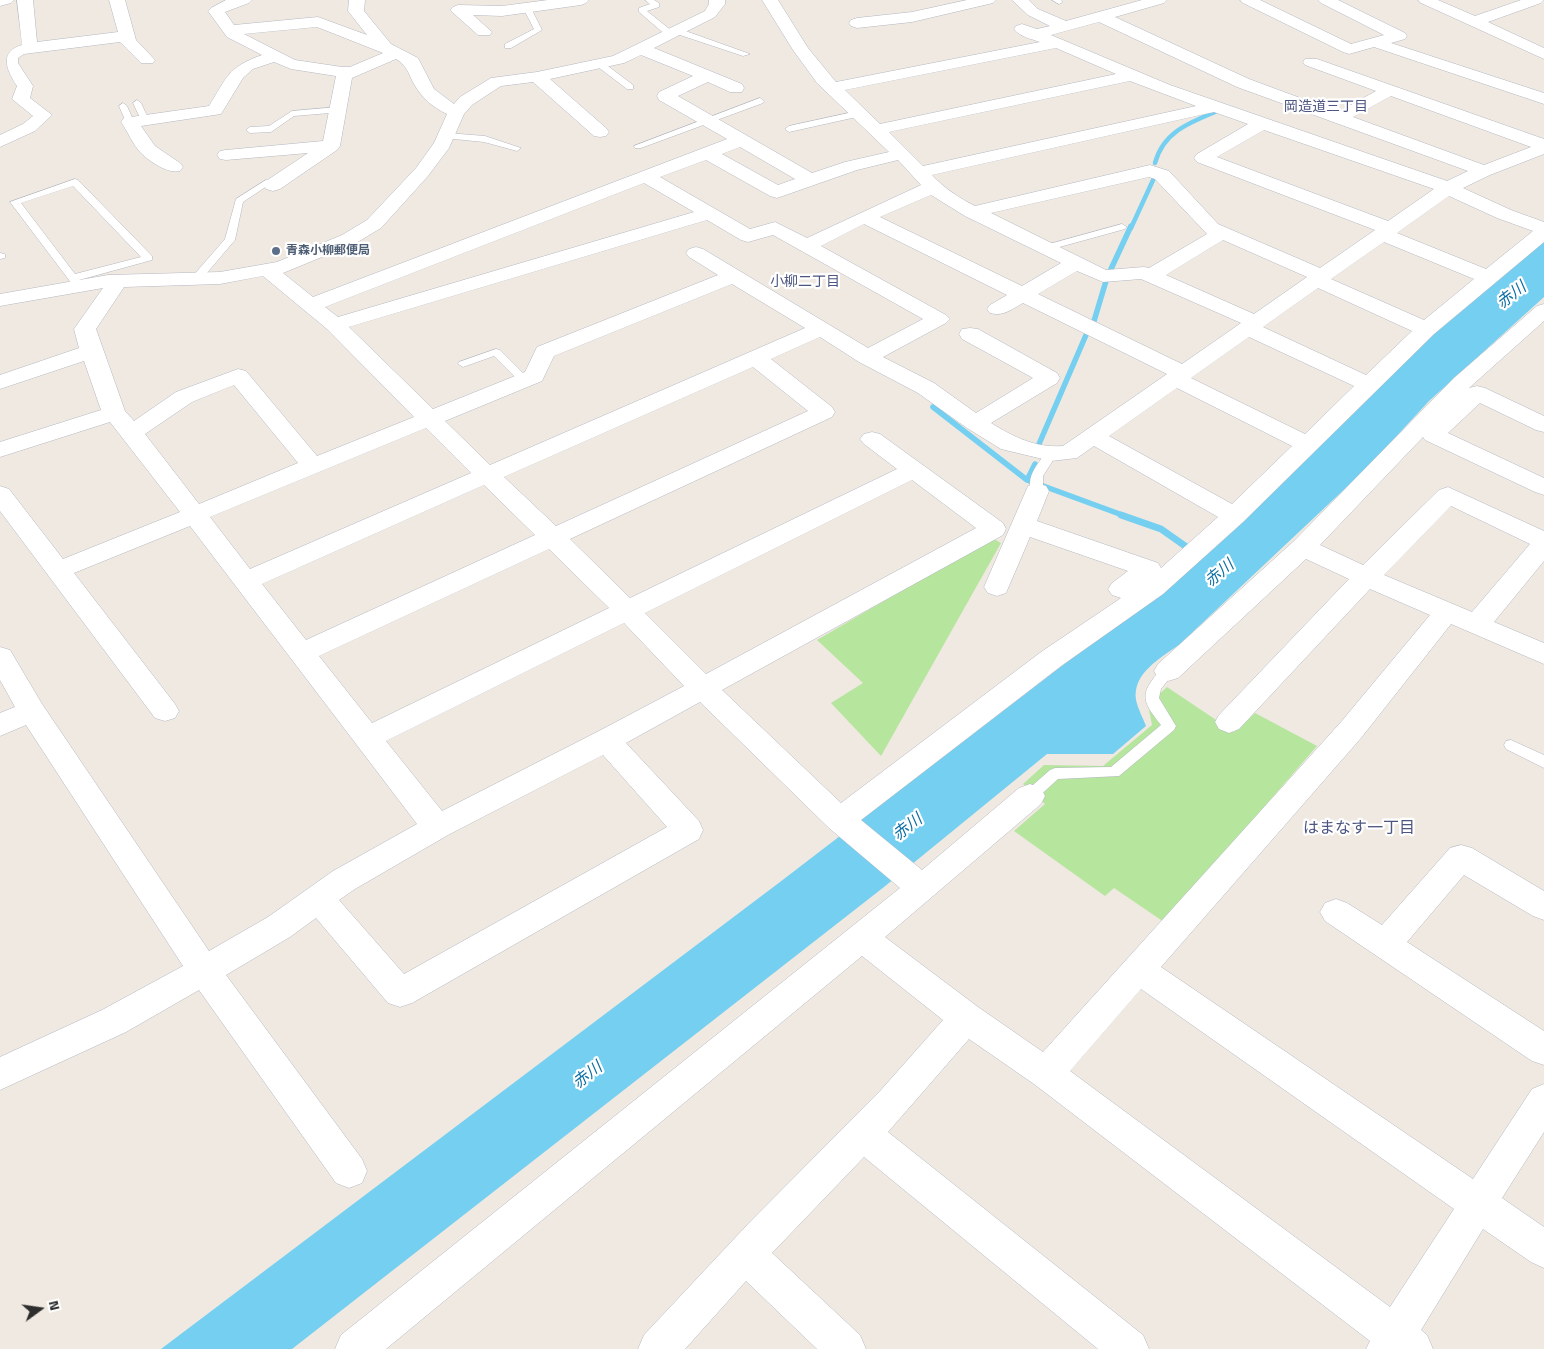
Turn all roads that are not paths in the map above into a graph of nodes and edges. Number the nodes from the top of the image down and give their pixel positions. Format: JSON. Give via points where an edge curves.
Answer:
{"nodes":[{"id":1,"x":6,"y":0,"type":"edge"},
{"id":2,"x":25,"y":0,"type":"edge"},
{"id":3,"x":117,"y":0,"type":"edge"},
{"id":4,"x":244,"y":0,"type":"edge"},
{"id":5,"x":357,"y":0,"type":"edge"},
{"id":6,"x":581,"y":0,"type":"edge"},
{"id":7,"x":649,"y":0,"type":"edge"},
{"id":8,"x":717,"y":0,"type":"edge"},
{"id":9,"x":770,"y":0,"type":"edge"},
{"id":10,"x":988,"y":0,"type":"edge"},
{"id":11,"x":1020,"y":0,"type":"edge"},
{"id":12,"x":1159,"y":0,"type":"edge"},
{"id":13,"x":1248,"y":0,"type":"edge"},
{"id":14,"x":1326,"y":0,"type":"edge"},
{"id":15,"x":1426,"y":0,"type":"edge"},
{"id":16,"x":0,"y":1,"type":"edge"},
{"id":17,"x":1524,"y":2,"type":"edge"},
{"id":18,"x":527,"y":8,"type":"junction"},
{"id":19,"x":1544,"y":12,"type":"edge"},
{"id":20,"x":1100,"y":16,"type":"junction"},
{"id":21,"x":1474,"y":22,"type":"junction"},
{"id":22,"x":857,"y":24,"type":"dead end"},
{"id":23,"x":1063,"y":26,"type":"junction"},
{"id":24,"x":230,"y":30,"type":"junction"},
{"id":25,"x":484,"y":32,"type":"dead end"},
{"id":26,"x":673,"y":32,"type":"junction"},
{"id":27,"x":126,"y":36,"type":"junction"},
{"id":28,"x":1376,"y":43,"type":"junction"},
{"id":29,"x":1055,"y":44,"type":"junction"},
{"id":30,"x":508,"y":46,"type":"dead end"},
{"id":31,"x":30,"y":48,"type":"junction"},
{"id":32,"x":641,"y":48,"type":"junction"},
{"id":33,"x":391,"y":50,"type":"junction"},
{"id":34,"x":746,"y":54,"type":"dead end"},
{"id":35,"x":1544,"y":54,"type":"edge"},
{"id":36,"x":276,"y":56,"type":"junction"},
{"id":37,"x":147,"y":60,"type":"dead end"},
{"id":38,"x":1311,"y":62,"type":"dead end"},
{"id":39,"x":601,"y":64,"type":"junction"},
{"id":40,"x":1452,"y":68,"type":"junction"},
{"id":41,"x":345,"y":71,"type":"junction"},
{"id":42,"x":708,"y":76,"type":"junction"},
{"id":43,"x":1131,"y":76,"type":"junction"},
{"id":44,"x":537,"y":77,"type":"junction"},
{"id":45,"x":1436,"y":77,"type":"dead end"},
{"id":46,"x":1244,"y":83,"type":"junction"},
{"id":47,"x":1420,"y":86,"type":"dead end"},
{"id":48,"x":630,"y":87,"type":"dead end"},
{"id":49,"x":736,"y":88,"type":"dead end"},
{"id":50,"x":831,"y":88,"type":"junction"},
{"id":51,"x":1398,"y":92,"type":"junction"},
{"id":52,"x":1544,"y":99,"type":"edge"},
{"id":53,"x":760,"y":100,"type":"dead end"},
{"id":54,"x":137,"y":103,"type":"dead end"},
{"id":55,"x":123,"y":106,"type":"dead end"},
{"id":56,"x":1222,"y":108,"type":"junction"},
{"id":57,"x":339,"y":110,"type":"junction"},
{"id":58,"x":456,"y":112,"type":"junction"},
{"id":59,"x":858,"y":114,"type":"junction"},
{"id":60,"x":1339,"y":118,"type":"junction"},
{"id":61,"x":138,"y":121,"type":"junction"},
{"id":62,"x":706,"y":121,"type":"junction"},
{"id":63,"x":1263,"y":123,"type":"junction"},
{"id":64,"x":789,"y":129,"type":"dead end"},
{"id":65,"x":250,"y":130,"type":"dead end"},
{"id":66,"x":876,"y":130,"type":"junction"},
{"id":67,"x":600,"y":132,"type":"dead end"},
{"id":68,"x":447,"y":136,"type":"junction"},
{"id":69,"x":739,"y":141,"type":"junction"},
{"id":70,"x":0,"y":142,"type":"edge"},
{"id":71,"x":331,"y":146,"type":"junction"},
{"id":72,"x":638,"y":146,"type":"dead end"},
{"id":73,"x":1544,"y":146,"type":"edge"},
{"id":74,"x":517,"y":148,"type":"dead end"},
{"id":75,"x":707,"y":153,"type":"junction"},
{"id":76,"x":902,"y":154,"type":"junction"},
{"id":77,"x":226,"y":155,"type":"dead end"},
{"id":78,"x":174,"y":167,"type":"dead end"},
{"id":79,"x":919,"y":172,"type":"junction"},
{"id":80,"x":1484,"y":172,"type":"junction"},
{"id":81,"x":645,"y":176,"type":"junction"},
{"id":82,"x":810,"y":180,"type":"junction"},
{"id":83,"x":273,"y":185,"type":"joint"},
{"id":84,"x":933,"y":187,"type":"junction"},
{"id":85,"x":1448,"y":188,"type":"junction"},
{"id":86,"x":972,"y":212,"type":"junction"},
{"id":87,"x":708,"y":214,"type":"junction"},
{"id":88,"x":864,"y":217,"type":"junction"},
{"id":89,"x":1122,"y":228,"type":"dead end"},
{"id":90,"x":1544,"y":229,"type":"edge"},
{"id":91,"x":1386,"y":232,"type":"junction"},
{"id":92,"x":1222,"y":233,"type":"junction"},
{"id":93,"x":807,"y":245,"type":"junction"},
{"id":94,"x":1045,"y":248,"type":"junction"},
{"id":95,"x":696,"y":253,"type":"dead end"},
{"id":96,"x":1076,"y":263,"type":"junction"},
{"id":97,"x":269,"y":271,"type":"junction"},
{"id":98,"x":733,"y":276,"type":"junction"},
{"id":99,"x":1151,"y":276,"type":"junction"},
{"id":100,"x":1319,"y":278,"type":"junction"},
{"id":101,"x":1490,"y":278,"type":"junction"},
{"id":102,"x":196,"y":279,"type":"junction"},
{"id":103,"x":118,"y":281,"type":"junction"},
{"id":104,"x":76,"y":282,"type":"junction"},
{"id":105,"x":1022,"y":294,"type":"junction"},
{"id":106,"x":0,"y":300,"type":"edge"},
{"id":107,"x":309,"y":306,"type":"junction"},
{"id":108,"x":997,"y":309,"type":"dead end"},
{"id":109,"x":1544,"y":310,"type":"edge"},
{"id":110,"x":334,"y":325,"type":"junction"},
{"id":111,"x":1252,"y":325,"type":"junction"},
{"id":112,"x":821,"y":329,"type":"junction"},
{"id":113,"x":1426,"y":329,"type":"junction"},
{"id":114,"x":970,"y":334,"type":"dead end"},
{"id":115,"x":91,"y":351,"type":"junction"},
{"id":116,"x":867,"y":357,"type":"junction"},
{"id":117,"x":756,"y":358,"type":"junction"},
{"id":118,"x":463,"y":364,"type":"dead end"},
{"id":119,"x":1179,"y":376,"type":"junction"},
{"id":120,"x":524,"y":380,"type":"junction"},
{"id":121,"x":0,"y":382,"type":"edge"},
{"id":122,"x":1370,"y":385,"type":"junction"},
{"id":123,"x":114,"y":413,"type":"junction"},
{"id":124,"x":428,"y":418,"type":"junction"},
{"id":125,"x":975,"y":423,"type":"junction"},
{"id":126,"x":1544,"y":425,"type":"edge"},
{"id":127,"x":132,"y":433,"type":"junction"},
{"id":128,"x":1093,"y":436,"type":"junction"},
{"id":129,"x":872,"y":439,"type":"dead end"},
{"id":130,"x":1306,"y":444,"type":"junction"},
{"id":131,"x":0,"y":450,"type":"edge"},
{"id":132,"x":1052,"y":454,"type":"junction"},
{"id":133,"x":313,"y":466,"type":"junction"},
{"id":134,"x":914,"y":470,"type":"junction"},
{"id":135,"x":487,"y":475,"type":"junction"},
{"id":136,"x":1036,"y":484,"type":"joint"},
{"id":137,"x":1544,"y":487,"type":"edge"},
{"id":138,"x":0,"y":494,"type":"edge"},
{"id":139,"x":194,"y":515,"type":"junction"},
{"id":140,"x":1234,"y":516,"type":"junction"},
{"id":141,"x":1022,"y":525,"type":"junction"},
{"id":142,"x":553,"y":537,"type":"junction"},
{"id":143,"x":1544,"y":543,"type":"edge"},
{"id":144,"x":1303,"y":547,"type":"junction"},
{"id":145,"x":60,"y":570,"type":"junction"},
{"id":146,"x":1366,"y":577,"type":"junction"},
{"id":147,"x":245,"y":581,"type":"junction"},
{"id":148,"x":997,"y":587,"type":"dead end"},
{"id":149,"x":627,"y":611,"type":"junction"},
{"id":150,"x":1446,"y":612,"type":"junction"},
{"id":151,"x":1477,"y":624,"type":"junction"},
{"id":152,"x":301,"y":653,"type":"junction"},
{"id":153,"x":1544,"y":654,"type":"edge"},
{"id":154,"x":0,"y":657,"type":"edge"},
{"id":155,"x":1051,"y":658,"type":"junction"},
{"id":156,"x":1168,"y":671,"type":"joint"},
{"id":157,"x":702,"y":688,"type":"junction"},
{"id":158,"x":32,"y":711,"type":"junction"},
{"id":159,"x":165,"y":711,"type":"dead end"},
{"id":160,"x":1229,"y":722,"type":"dead end"},
{"id":161,"x":0,"y":725,"type":"edge"},
{"id":162,"x":367,"y":738,"type":"junction"},
{"id":163,"x":606,"y":740,"type":"junction"},
{"id":164,"x":1511,"y":745,"type":"dead end"},
{"id":165,"x":1544,"y":762,"type":"edge"},
{"id":166,"x":1030,"y":796,"type":"joint"},
{"id":167,"x":843,"y":822,"type":"junction"},
{"id":168,"x":437,"y":827,"type":"junction"},
{"id":169,"x":914,"y":882,"type":"junction"},
{"id":170,"x":318,"y":898,"type":"junction"},
{"id":171,"x":1544,"y":907,"type":"edge"},
{"id":172,"x":1336,"y":912,"type":"dead end"},
{"id":173,"x":861,"y":937,"type":"junction"},
{"id":174,"x":1385,"y":944,"type":"junction"},
{"id":175,"x":1138,"y":969,"type":"junction"},
{"id":176,"x":204,"y":972,"type":"junction"},
{"id":177,"x":966,"y":1018,"type":"junction"},
{"id":178,"x":1544,"y":1050,"type":"edge"},
{"id":179,"x":1046,"y":1073,"type":"junction"},
{"id":180,"x":0,"y":1074,"type":"edge"},
{"id":181,"x":1544,"y":1100,"type":"edge"},
{"id":182,"x":862,"y":1133,"type":"junction"},
{"id":183,"x":349,"y":1170,"type":"dead end"},
{"id":184,"x":1477,"y":1204,"type":"junction"},
{"id":185,"x":1544,"y":1249,"type":"edge"},
{"id":186,"x":745,"y":1254,"type":"junction"},
{"id":187,"x":1398,"y":1345,"type":"edge"},
{"id":188,"x":355,"y":1349,"type":"edge"},
{"id":189,"x":658,"y":1349,"type":"edge"},
{"id":190,"x":846,"y":1349,"type":"edge"},
{"id":191,"x":1129,"y":1349,"type":"edge"}],
"edges":[{"from":1,"to":16,"type":"street"},
{"from":2,"to":31,"type":"street"},
{"from":3,"to":27,"type":"street"},
{"from":4,"to":24,"type":"street","via":[[232,2],[216,11]]},
{"from":5,"to":33,"type":"street","via":[[356,10]]},
{"from":6,"to":18,"type":"street"},
{"from":7,"to":26,"type":"lane","via":[[656,5],[642,10]]},
{"from":8,"to":26,"type":"street","via":[[710,14]]},
{"from":9,"to":50,"type":"street","via":[[807,59]]},
{"from":10,"to":22,"type":"street","via":[[908,11]]},
{"from":11,"to":23,"type":"street","via":[[1033,12]]},
{"from":12,"to":20,"type":"street"},
{"from":13,"to":28,"type":"street","via":[[1349,49]]},
{"from":14,"to":28,"type":"street","via":[[1398,36]]},
{"from":15,"to":21,"type":"street"},
{"from":17,"to":19,"type":"street"},
{"from":17,"to":21,"type":"street"},
{"from":18,"to":25,"type":"street","via":[[458,10]]},
{"from":18,"to":30,"type":"lane","via":[[538,30]]},
{"from":20,"to":23,"type":"street"},
{"from":20,"to":46,"type":"street"},
{"from":21,"to":35,"type":"street"},
{"from":23,"to":29,"type":"street","via":[[1028,32]]},
{"from":24,"to":33,"type":"street","via":[[318,22]]},
{"from":24,"to":36,"type":"street"},
{"from":26,"to":32,"type":"street"},
{"from":26,"to":34,"type":"lane"},
{"from":27,"to":31,"type":"street"},
{"from":27,"to":37,"type":"street"},
{"from":28,"to":40,"type":"street"},
{"from":29,"to":43,"type":"street","via":[[1109,64]]},
{"from":29,"to":50,"type":"street"},
{"from":31,"to":70,"type":"street","via":[[10,56],[10,63],[25,86],[22,99],[43,115]]},
{"from":32,"to":39,"type":"street","via":[[618,60]]},
{"from":32,"to":42,"type":"street"},
{"from":33,"to":41,"type":"street","via":[[352,73]]},
{"from":33,"to":58,"type":"street","via":[[412,61],[429,96]]},
{"from":36,"to":41,"type":"street","via":[[290,64]]},
{"from":36,"to":61,"type":"street","via":[[247,66],[237,74],[215,110]]},
{"from":38,"to":51,"type":"street"},
{"from":39,"to":44,"type":"street"},
{"from":39,"to":48,"type":"lane"},
{"from":40,"to":45,"type":"street"},
{"from":40,"to":52,"type":"street"},
{"from":41,"to":57,"type":"street"},
{"from":42,"to":49,"type":"street"},
{"from":42,"to":62,"type":"street","via":[[665,96]]},
{"from":43,"to":56,"type":"street"},
{"from":43,"to":66,"type":"street"},
{"from":44,"to":58,"type":"street","via":[[497,82],[466,101]]},
{"from":44,"to":67,"type":"street"},
{"from":46,"to":56,"type":"street"},
{"from":46,"to":60,"type":"street"},
{"from":47,"to":51,"type":"street"},
{"from":50,"to":59,"type":"street"},
{"from":51,"to":60,"type":"street"},
{"from":51,"to":73,"type":"street"},
{"from":53,"to":62,"type":"lane"},
{"from":54,"to":61,"type":"lane"},
{"from":55,"to":61,"type":"lane"},
{"from":56,"to":63,"type":"street"},
{"from":56,"to":79,"type":"street"},
{"from":57,"to":65,"type":"lane","via":[[292,114],[271,129]]},
{"from":57,"to":71,"type":"street"},
{"from":58,"to":68,"type":"street"},
{"from":59,"to":64,"type":"lane"},
{"from":59,"to":66,"type":"street"},
{"from":60,"to":80,"type":"street"},
{"from":61,"to":78,"type":"street","via":[[148,150]]},
{"from":62,"to":69,"type":"street"},
{"from":62,"to":72,"type":"lane"},
{"from":63,"to":85,"type":"street"},
{"from":63,"to":91,"type":"street","via":[[1203,158]]},
{"from":66,"to":76,"type":"street"},
{"from":68,"to":74,"type":"lane","via":[[485,139]]},
{"from":68,"to":97,"type":"street","via":[[422,172],[374,224],[349,239]]},
{"from":69,"to":75,"type":"street"},
{"from":69,"to":82,"type":"street"},
{"from":71,"to":77,"type":"street"},
{"from":71,"to":83,"type":"street"},
{"from":73,"to":80,"type":"street"},
{"from":75,"to":81,"type":"street"},
{"from":75,"to":82,"type":"street","via":[[777,192]]},
{"from":76,"to":79,"type":"street"},
{"from":76,"to":82,"type":"street","via":[[850,166]]},
{"from":79,"to":84,"type":"street"},
{"from":80,"to":85,"type":"street"},
{"from":81,"to":87,"type":"street"},
{"from":81,"to":107,"type":"street"},
{"from":83,"to":102,"type":"lane","via":[[266,183],[239,201],[230,240]]},
{"from":84,"to":86,"type":"street"},
{"from":84,"to":88,"type":"street"},
{"from":85,"to":90,"type":"street"},
{"from":85,"to":91,"type":"street"},
{"from":86,"to":92,"type":"street","via":[[1150,171],[1162,174],[1211,228]]},
{"from":86,"to":94,"type":"street"},
{"from":87,"to":93,"type":"street","via":[[748,236],[775,228]]},
{"from":87,"to":110,"type":"street"},
{"from":88,"to":93,"type":"street"},
{"from":88,"to":105,"type":"street"},
{"from":89,"to":94,"type":"lane"},
{"from":90,"to":101,"type":"street"},
{"from":91,"to":100,"type":"street"},
{"from":91,"to":101,"type":"street"},
{"from":92,"to":99,"type":"street"},
{"from":92,"to":100,"type":"street"},
{"from":93,"to":116,"type":"street","via":[[939,319]]},
{"from":94,"to":96,"type":"street"},
{"from":95,"to":98,"type":"street"},
{"from":96,"to":99,"type":"street","via":[[1103,276],[1144,273]]},
{"from":96,"to":105,"type":"street"},
{"from":97,"to":102,"type":"street"},
{"from":97,"to":107,"type":"street"},
{"from":98,"to":112,"type":"street"},
{"from":98,"to":120,"type":"street","via":[[545,352],[534,376]]},
{"from":99,"to":111,"type":"street"},
{"from":100,"to":111,"type":"street"},
{"from":100,"to":113,"type":"street"},
{"from":101,"to":113,"type":"street"},
{"from":102,"to":103,"type":"street"},
{"from":103,"to":104,"type":"street"},
{"from":103,"to":115,"type":"street","via":[[85,329]]},
{"from":104,"to":104,"type":"lane","via":[[15,202],[75,182],[148,258]]},
{"from":104,"to":106,"type":"street"},
{"from":105,"to":108,"type":"street"},
{"from":105,"to":119,"type":"street"},
{"from":107,"to":110,"type":"street"},
{"from":109,"to":144,"type":"street","via":[[1462,383]]},
{"from":110,"to":124,"type":"street"},
{"from":111,"to":119,"type":"street"},
{"from":111,"to":122,"type":"street"},
{"from":112,"to":116,"type":"street"},
{"from":112,"to":117,"type":"street"},
{"from":113,"to":122,"type":"street"},
{"from":114,"to":125,"type":"street","via":[[1049,378]]},
{"from":115,"to":121,"type":"street"},
{"from":115,"to":123,"type":"street"},
{"from":116,"to":125,"type":"street","via":[[926,388]]},
{"from":117,"to":135,"type":"street"},
{"from":117,"to":142,"type":"street","via":[[824,412]]},
{"from":118,"to":120,"type":"lane","via":[[496,352]]},
{"from":119,"to":128,"type":"street"},
{"from":119,"to":130,"type":"street"},
{"from":120,"to":124,"type":"street"},
{"from":122,"to":130,"type":"street"},
{"from":123,"to":127,"type":"street"},
{"from":123,"to":131,"type":"street"},
{"from":124,"to":133,"type":"street"},
{"from":124,"to":135,"type":"street"},
{"from":125,"to":132,"type":"street","via":[[1008,444]]},
{"from":126,"to":137,"type":"street","via":[[1477,393],[1433,435]]},
{"from":127,"to":133,"type":"street","via":[[184,397],[238,376]]},
{"from":127,"to":139,"type":"street"},
{"from":128,"to":132,"type":"street","via":[[1069,453]]},
{"from":128,"to":140,"type":"street"},
{"from":129,"to":134,"type":"street"},
{"from":130,"to":140,"type":"street"},
{"from":132,"to":136,"type":"lane"},
{"from":133,"to":139,"type":"street"},
{"from":134,"to":149,"type":"street"},
{"from":134,"to":157,"type":"street","via":[[994,529]]},
{"from":135,"to":142,"type":"street"},
{"from":135,"to":147,"type":"street"},
{"from":136,"to":141,"type":"street"},
{"from":138,"to":145,"type":"street"},
{"from":139,"to":145,"type":"street"},
{"from":139,"to":147,"type":"street"},
{"from":140,"to":155,"type":"street","via":[[1154,588]]},
{"from":141,"to":148,"type":"street"},
{"from":141,"to":155,"type":"street","via":[[1149,569],[1038,649]]},
{"from":142,"to":149,"type":"street"},
{"from":142,"to":152,"type":"street"},
{"from":143,"to":146,"type":"street","via":[[1448,495]]},
{"from":143,"to":151,"type":"street"},
{"from":144,"to":146,"type":"street"},
{"from":144,"to":156,"type":"street"},
{"from":145,"to":159,"type":"street"},
{"from":146,"to":150,"type":"street"},
{"from":146,"to":160,"type":"street"},
{"from":147,"to":152,"type":"street"},
{"from":149,"to":157,"type":"street"},
{"from":149,"to":162,"type":"street"},
{"from":150,"to":151,"type":"street"},
{"from":150,"to":175,"type":"street","via":[[1351,730]]},
{"from":151,"to":153,"type":"street"},
{"from":152,"to":162,"type":"street"},
{"from":154,"to":158,"type":"street"},
{"from":155,"to":167,"type":"street"},
{"from":156,"to":166,"type":"lane","via":[[1154,685],[1151,695],[1154,706],[1169,726],[1114,772],[1055,774]]},
{"from":157,"to":163,"type":"street"},
{"from":157,"to":167,"type":"street"},
{"from":158,"to":161,"type":"street"},
{"from":158,"to":176,"type":"street"},
{"from":162,"to":168,"type":"street"},
{"from":163,"to":168,"type":"street"},
{"from":163,"to":170,"type":"street","via":[[688,830],[400,993]]},
{"from":164,"to":165,"type":"lane"},
{"from":166,"to":169,"type":"street"},
{"from":167,"to":169,"type":"street"},
{"from":168,"to":170,"type":"street"},
{"from":169,"to":173,"type":"street"},
{"from":170,"to":176,"type":"street","via":[[279,927]]},
{"from":171,"to":174,"type":"street","via":[[1461,857]]},
{"from":172,"to":174,"type":"street"},
{"from":173,"to":177,"type":"street"},
{"from":173,"to":188,"type":"street"},
{"from":174,"to":178,"type":"street"},
{"from":175,"to":179,"type":"street"},
{"from":175,"to":184,"type":"street"},
{"from":176,"to":180,"type":"street","via":[[114,1021]]},
{"from":176,"to":183,"type":"street"},
{"from":177,"to":179,"type":"street"},
{"from":177,"to":182,"type":"street"},
{"from":179,"to":187,"type":"street"},
{"from":181,"to":184,"type":"street"},
{"from":182,"to":186,"type":"street"},
{"from":182,"to":191,"type":"street"},
{"from":184,"to":185,"type":"street"},
{"from":184,"to":187,"type":"street"},
{"from":186,"to":189,"type":"street"},
{"from":186,"to":190,"type":"street"}]}
